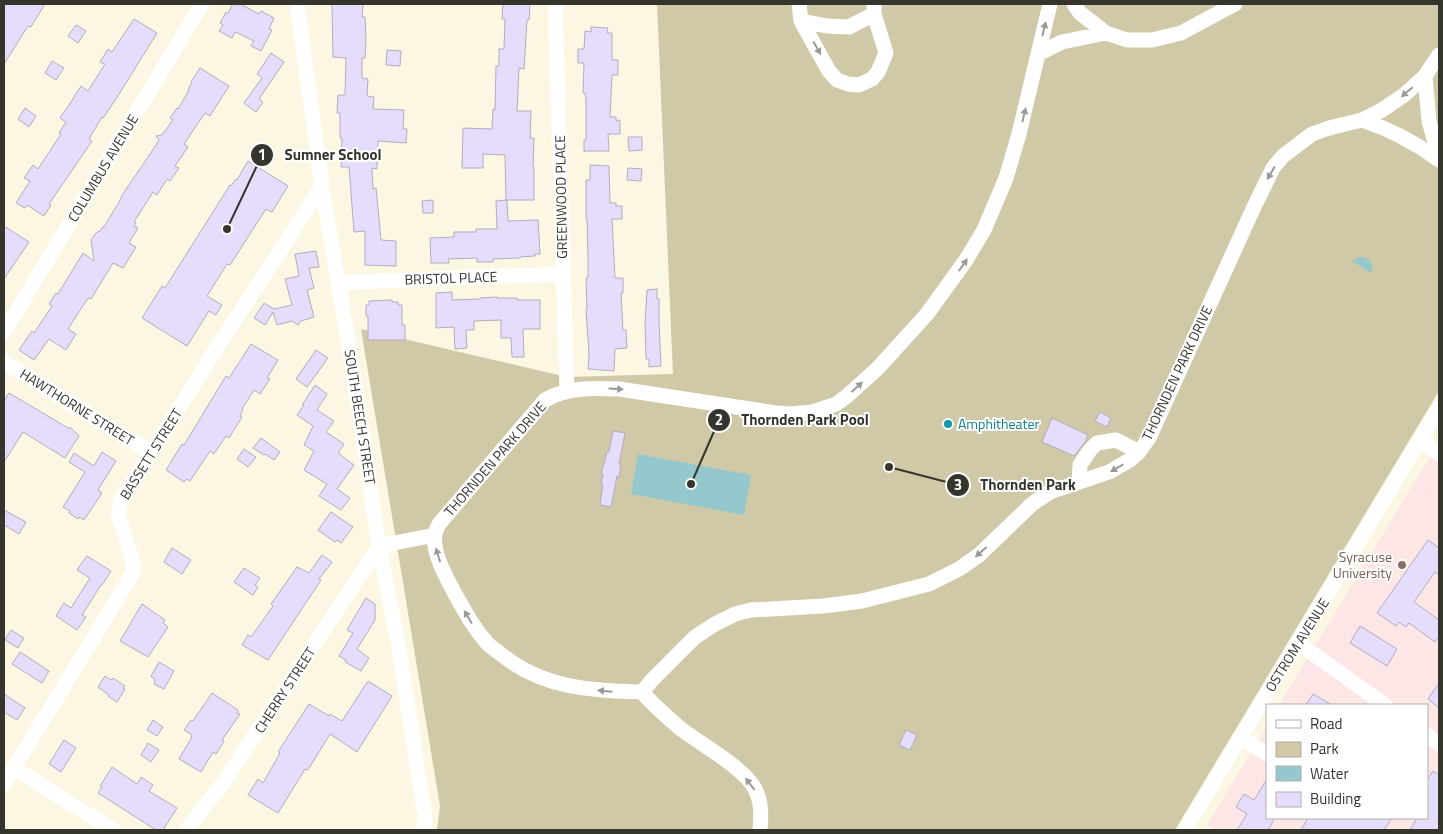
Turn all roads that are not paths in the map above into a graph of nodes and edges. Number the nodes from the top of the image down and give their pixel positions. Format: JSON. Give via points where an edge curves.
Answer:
{"nodes":[{"id":1,"x":202,"y":4,"type":"edge"},
{"id":2,"x":297,"y":4,"type":"edge"},
{"id":3,"x":555,"y":4,"type":"edge"},
{"id":4,"x":799,"y":4,"type":"edge"},
{"id":5,"x":1050,"y":4,"type":"edge"},
{"id":6,"x":1074,"y":4,"type":"edge"},
{"id":7,"x":1235,"y":4,"type":"edge"},
{"id":8,"x":874,"y":9,"type":"edge"},
{"id":9,"x":802,"y":22,"type":"junction"},
{"id":10,"x":1106,"y":34,"type":"junction"},
{"id":11,"x":1038,"y":54,"type":"junction"},
{"id":12,"x":1439,"y":55,"type":"edge"},
{"id":13,"x":1425,"y":76,"type":"junction"},
{"id":14,"x":1362,"y":120,"type":"junction"},
{"id":15,"x":1439,"y":159,"type":"edge"},
{"id":16,"x":322,"y":186,"type":"junction"},
{"id":17,"x":563,"y":274,"type":"junction"},
{"id":18,"x":338,"y":283,"type":"junction"},
{"id":19,"x":4,"y":332,"type":"edge"},
{"id":20,"x":4,"y":362,"type":"edge"},
{"id":21,"x":567,"y":391,"type":"junction"},
{"id":22,"x":1439,"y":408,"type":"edge"},
{"id":23,"x":1420,"y":440,"type":"junction"},
{"id":24,"x":151,"y":452,"type":"junction"},
{"id":25,"x":1139,"y":452,"type":"junction"},
{"id":26,"x":1439,"y":454,"type":"edge"},
{"id":27,"x":1079,"y":482,"type":"junction"},
{"id":28,"x":435,"y":535,"type":"junction"},
{"id":29,"x":379,"y":546,"type":"junction"},
{"id":30,"x":1298,"y":643,"type":"junction"},
{"id":31,"x":642,"y":692,"type":"junction"},
{"id":32,"x":1375,"y":703,"type":"edge"},
{"id":33,"x":1428,"y":736,"type":"edge"},
{"id":34,"x":1240,"y":737,"type":"junction"},
{"id":35,"x":1439,"y":744,"type":"edge"},
{"id":36,"x":1266,"y":753,"type":"edge"},
{"id":37,"x":14,"y":768,"type":"junction"},
{"id":38,"x":4,"y":784,"type":"edge"},
{"id":39,"x":113,"y":830,"type":"edge"},
{"id":40,"x":186,"y":830,"type":"edge"},
{"id":41,"x":424,"y":830,"type":"edge"},
{"id":42,"x":760,"y":830,"type":"edge"},
{"id":43,"x":1184,"y":830,"type":"edge"}],
"edges":[{"from":1,"to":19,"type":"street","name":"COLUMBUS AVENUE"},
{"from":2,"to":16,"type":"street","name":"SOUTH BEECH STREET"},
{"from":3,"to":17,"type":"street","name":"GREENWOOD PLACE"},
{"from":4,"to":9,"type":"street"},
{"from":11,"to":5,"type":"street","name":"THORNDEN PARK DRIVE","one_way":true},
{"from":6,"to":10,"type":"street"},
{"from":7,"to":10,"type":"street","via":[[1181,33],[1152,40],[1127,40]]},
{"from":8,"to":9,"type":"street","via":[[849,27]]},
{"from":9,"to":8,"type":"street","one_way":true,"via":[[829,71],[837,80],[858,85],[878,72],[886,53]]},
{"from":10,"to":11,"type":"street","via":[[1062,42]]},
{"from":21,"to":11,"type":"street","name":"THORNDEN PARK DRIVE","one_way":true,"via":[[619,389],[789,414],[812,412],[836,404],[878,368],[927,314],[984,230],[1006,178]]},
{"from":12,"to":13,"type":"street","name":"THORNDEN PARK DRIVE"},
{"from":13,"to":14,"type":"street","name":"THORNDEN PARK DRIVE","one_way":true,"via":[[1404,95]]},
{"from":13,"to":15,"type":"street","via":[[1429,121]]},
{"from":14,"to":15,"type":"street","via":[[1402,137]]},
{"from":14,"to":25,"type":"street","name":"THORNDEN PARK DRIVE","one_way":true,"via":[[1312,134],[1273,168],[1149,438]]},
{"from":16,"to":18,"type":"street","name":"SOUTH BEECH STREET"},
{"from":16,"to":24,"type":"street","name":"BASSETT STREET"},
{"from":17,"to":18,"type":"street","name":"BRISTOL PLACE"},
{"from":17,"to":21,"type":"street","name":"GREENWOOD PLACE"},
{"from":18,"to":29,"type":"street","name":"SOUTH BEECH STREET"},
{"from":20,"to":24,"type":"street","name":"HAWTHORNE STREET"},
{"from":21,"to":28,"type":"street","name":"THORNDEN PARK DRIVE","via":[[545,400],[438,524]]},
{"from":22,"to":23,"type":"street","name":"OSTROM AVENUE"},
{"from":23,"to":26,"type":"street"},
{"from":23,"to":30,"type":"street","name":"OSTROM AVENUE"},
{"from":24,"to":37,"type":"street","name":"BASSETT STREET","via":[[120,502],[118,515],[133,561],[133,572]]},
{"from":25,"to":27,"type":"street","name":"THORNDEN PARK DRIVE","one_way":true,"via":[[1109,472]]},
{"from":25,"to":27,"type":"street","via":[[1116,440],[1097,442],[1080,465]]},
{"from":27,"to":31,"type":"street","name":"THORNDEN PARK DRIVE","one_way":true,"via":[[1050,492],[1032,504],[979,555],[929,584],[862,602],[750,610],[735,614],[695,636]]},
{"from":28,"to":29,"type":"street"},
{"from":31,"to":28,"type":"street","one_way":true,"via":[[564,685],[530,673],[511,662],[488,644],[471,622],[444,574],[434,545]]},
{"from":29,"to":40,"type":"street","name":"CHERRY STREET","via":[[224,782]]},
{"from":29,"to":41,"type":"street","name":"SOUTH BEECH STREET","via":[[404,677],[425,817]]},
{"from":30,"to":32,"type":"street"},
{"from":30,"to":34,"type":"street","name":"OSTROM AVENUE"},
{"from":42,"to":31,"type":"street","one_way":true,"via":[[761,811],[754,788],[738,769],[657,709]]},
{"from":33,"to":35,"type":"street"},
{"from":34,"to":36,"type":"street"},
{"from":34,"to":43,"type":"street","name":"OSTROM AVENUE"},
{"from":37,"to":38,"type":"street","name":"BASSETT STREET"},
{"from":37,"to":39,"type":"street"}]}
